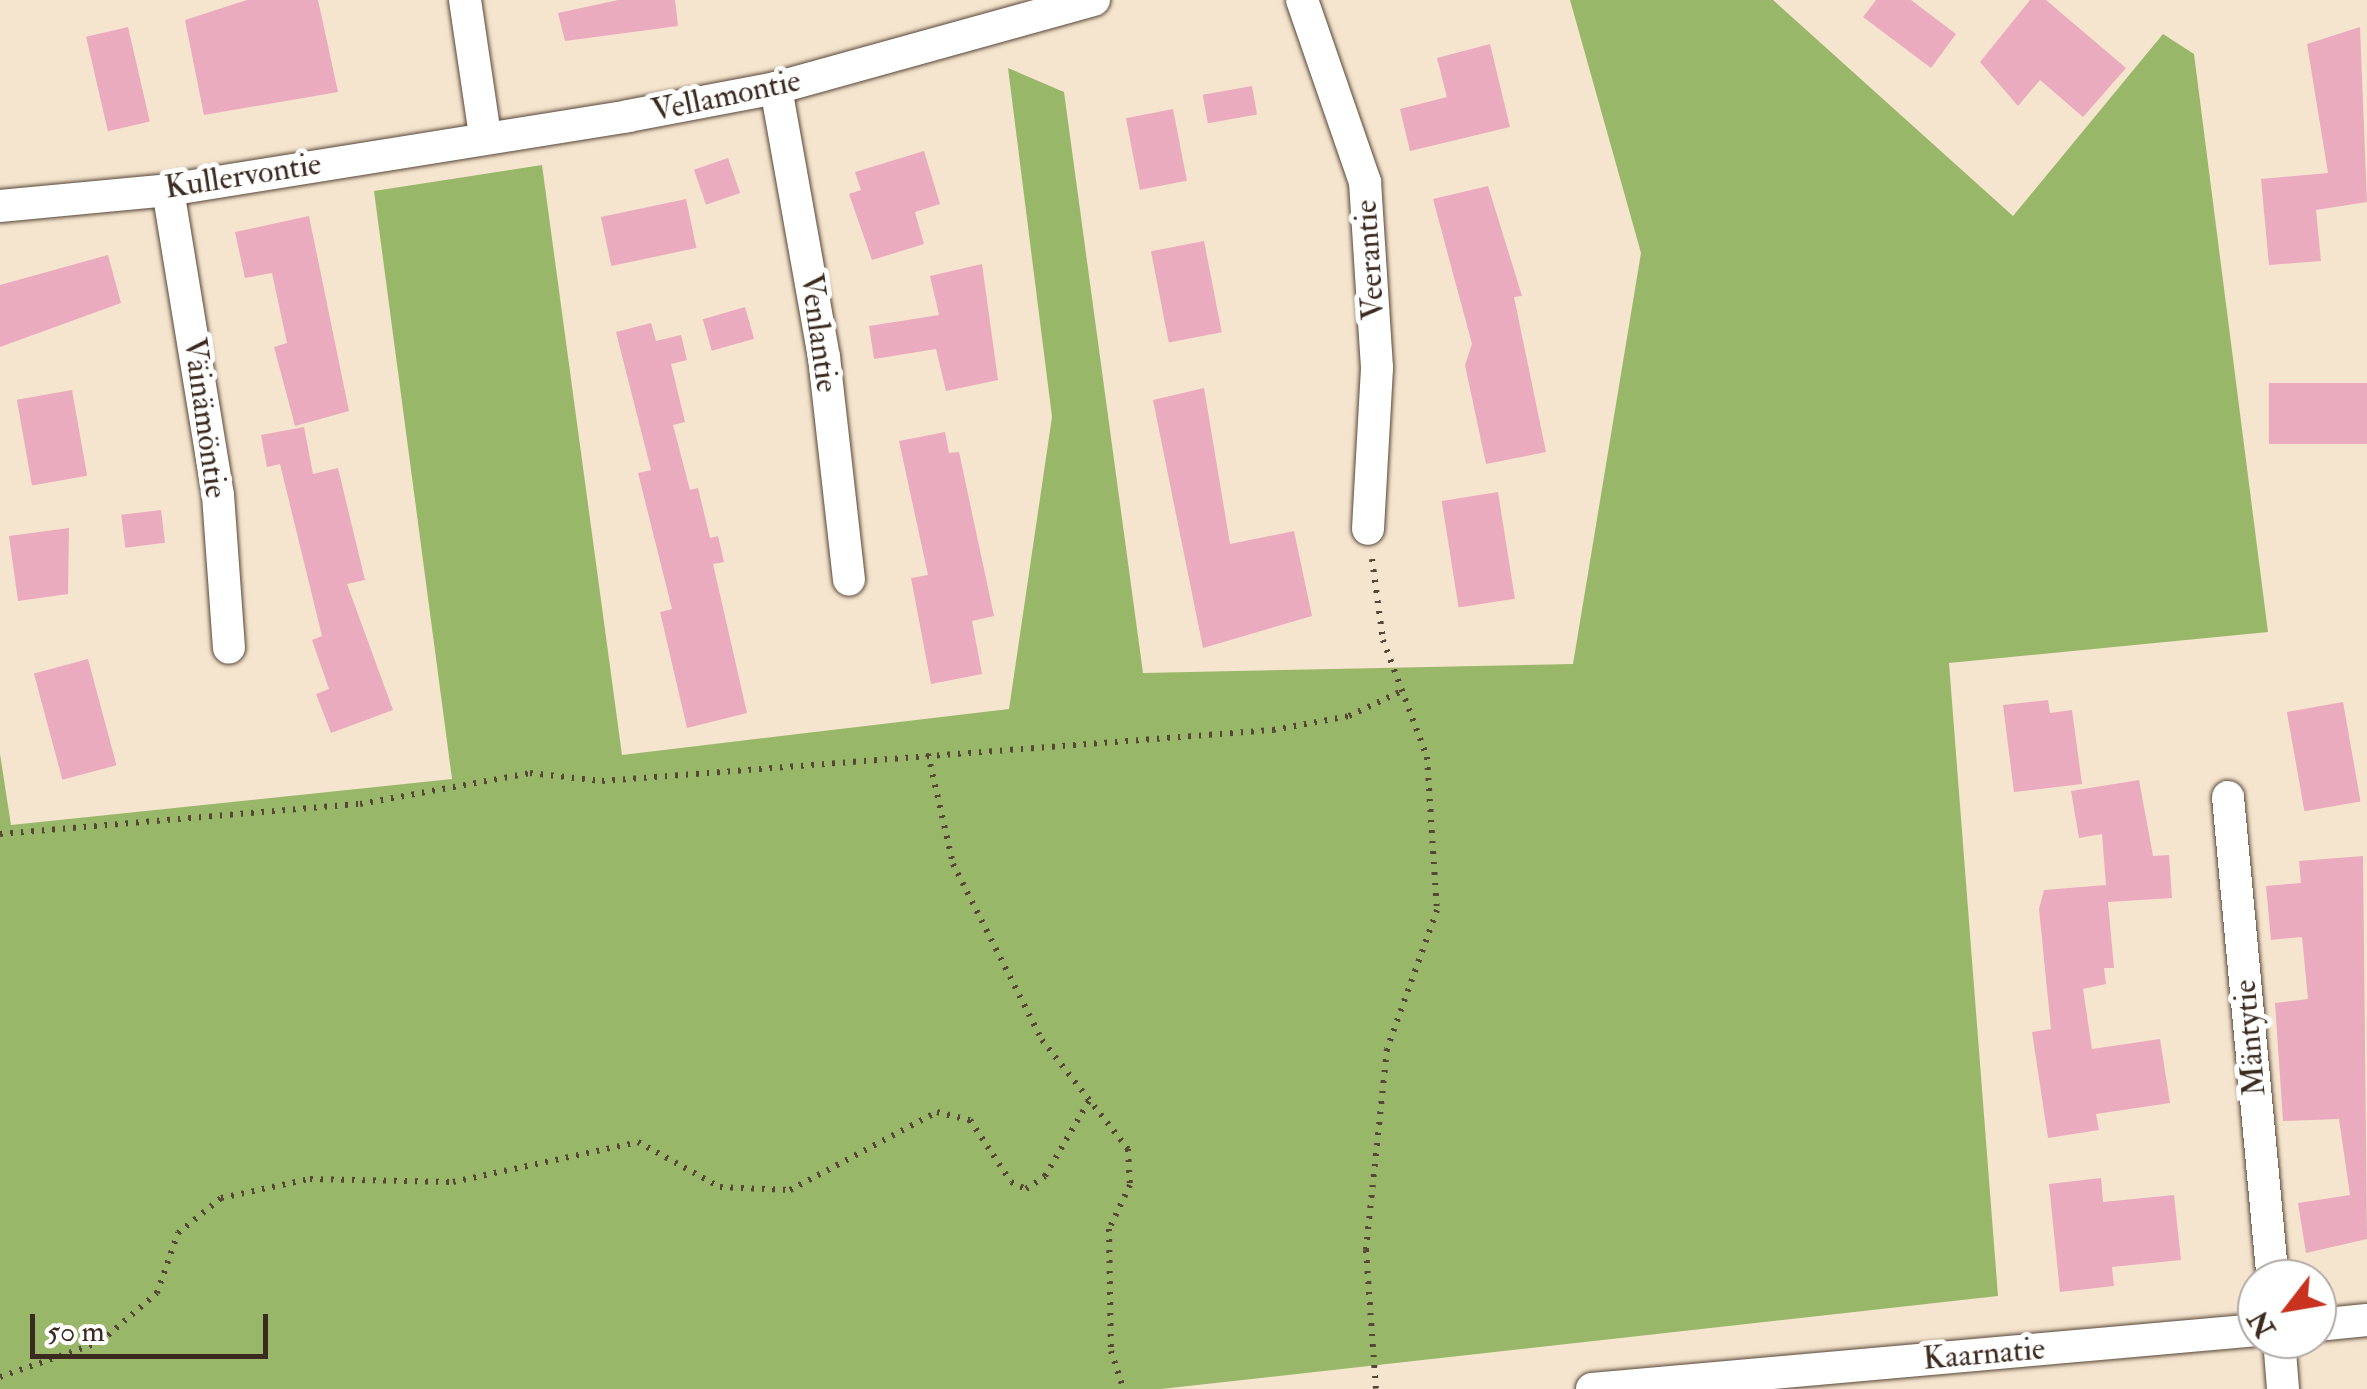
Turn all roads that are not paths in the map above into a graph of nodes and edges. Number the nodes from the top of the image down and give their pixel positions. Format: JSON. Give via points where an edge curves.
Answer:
{"nodes":[{"id":1,"x":465,"y":0,"type":"edge"},
{"id":2,"x":1094,"y":0,"type":"edge"},
{"id":3,"x":1302,"y":0,"type":"edge"},
{"id":4,"x":776,"y":88,"type":"junction"},
{"id":5,"x":485,"y":135,"type":"junction"},
{"id":6,"x":168,"y":190,"type":"junction"},
{"id":7,"x":0,"y":206,"type":"edge"},
{"id":8,"x":1368,"y":529,"type":"road end"},
{"id":9,"x":849,"y":580,"type":"dead end"},
{"id":10,"x":229,"y":648,"type":"dead end"},
{"id":11,"x":2228,"y":797,"type":"dead end"},
{"id":12,"x":2271,"y":1259,"type":"edge"},
{"id":13,"x":2367,"y":1320,"type":"edge"},
{"id":14,"x":2337,"y":1323,"type":"edge"},
{"id":15,"x":2237,"y":1332,"type":"edge"},
{"id":16,"x":2281,"y":1359,"type":"edge"},
{"id":17,"x":1754,"y":1382,"type":"edge"},
{"id":18,"x":1592,"y":1389,"type":"edge"},
{"id":19,"x":2284,"y":1389,"type":"edge"}],
"edges":[{"from":1,"to":5,"type":"street"},
{"from":2,"to":4,"type":"street","name":"Vellamontie"},
{"from":3,"to":8,"type":"street","name":"Veerantie","via":[[1364,182],[1377,368]]},
{"from":4,"to":5,"type":"street","name":"Vellamontie"},
{"from":4,"to":9,"type":"street","name":"Venlantie","via":[[824,356]]},
{"from":5,"to":6,"type":"street","name":"Kullervontie"},
{"from":6,"to":7,"type":"street","name":"Kullervontie"},
{"from":6,"to":10,"type":"street","name":"Väinämöntie","via":[[218,495]]},
{"from":11,"to":12,"type":"street","name":"Mäntytie"},
{"from":13,"to":14,"type":"street"},
{"from":15,"to":17,"type":"street","name":"Kaarnatie"},
{"from":16,"to":19,"type":"street"},
{"from":17,"to":18,"type":"street","name":"Kaarnatie"}]}
